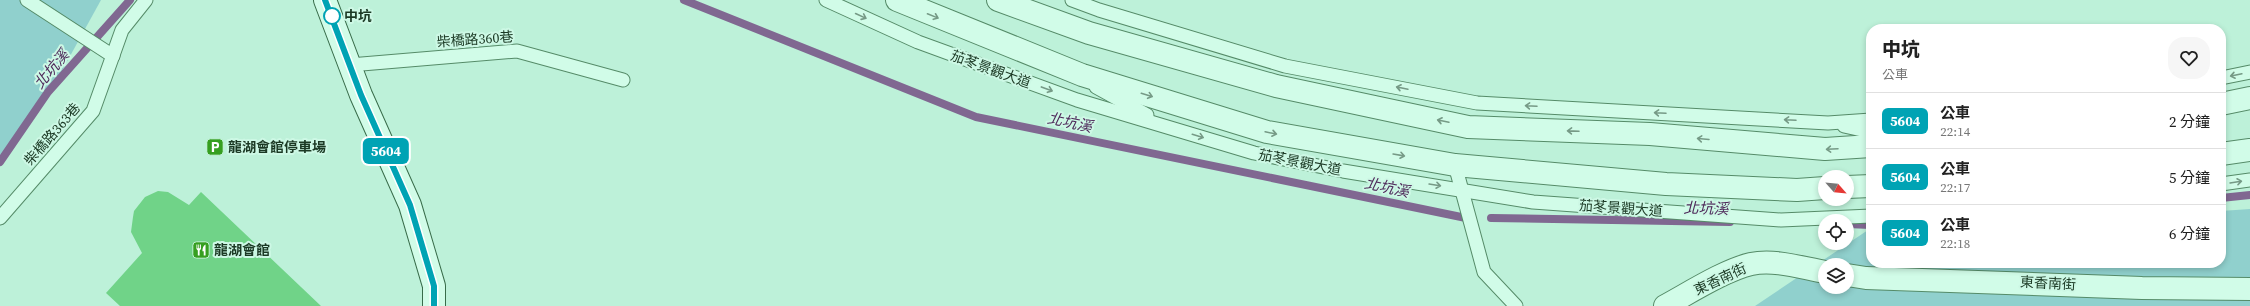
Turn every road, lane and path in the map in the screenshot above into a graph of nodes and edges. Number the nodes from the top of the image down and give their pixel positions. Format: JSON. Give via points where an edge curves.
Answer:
{"nodes":[{"id":1,"x":27,"y":0,"type":"edge"},
{"id":2,"x":146,"y":0,"type":"edge"},
{"id":3,"x":325,"y":0,"type":"edge"},
{"id":4,"x":826,"y":0,"type":"edge"},
{"id":5,"x":897,"y":0,"type":"edge"},
{"id":6,"x":998,"y":0,"type":"edge"},
{"id":7,"x":1072,"y":0,"type":"edge"},
{"id":8,"x":113,"y":56,"type":"junction"},
{"id":9,"x":1049,"y":62,"type":"junction"},
{"id":10,"x":350,"y":65,"type":"junction"},
{"id":11,"x":2250,"y":72,"type":"edge"},
{"id":12,"x":2226,"y":77,"type":"edge"},
{"id":13,"x":623,"y":80,"type":"dead end"},
{"id":14,"x":2250,"y":98,"type":"edge"},
{"id":15,"x":1477,"y":103,"type":"junction"},
{"id":16,"x":2226,"y":103,"type":"edge"},
{"id":17,"x":1866,"y":120,"type":"edge"},
{"id":18,"x":1828,"y":123,"type":"junction"},
{"id":19,"x":1468,"y":127,"type":"junction"},
{"id":20,"x":1173,"y":129,"type":"junction"},
{"id":21,"x":1866,"y":131,"type":"edge"},
{"id":22,"x":1866,"y":146,"type":"edge"},
{"id":23,"x":2250,"y":150,"type":"edge"},
{"id":24,"x":2226,"y":153,"type":"edge"},
{"id":25,"x":1455,"y":165,"type":"junction"},
{"id":26,"x":2250,"y":180,"type":"edge"},
{"id":27,"x":2226,"y":183,"type":"edge"},
{"id":28,"x":1866,"y":186,"type":"edge"},
{"id":29,"x":1854,"y":187,"type":"edge"},
{"id":30,"x":1818,"y":188,"type":"edge"},
{"id":31,"x":1462,"y":189,"type":"junction"},
{"id":32,"x":1866,"y":216,"type":"edge"},
{"id":33,"x":0,"y":218,"type":"edge"},
{"id":34,"x":1818,"y":271,"type":"edge"},
{"id":35,"x":1854,"y":276,"type":"edge"},
{"id":36,"x":2250,"y":289,"type":"edge"},
{"id":37,"x":434,"y":306,"type":"edge"},
{"id":38,"x":1516,"y":306,"type":"edge"},
{"id":39,"x":1665,"y":306,"type":"edge"}],
"edges":[{"from":1,"to":8,"type":"lane"},
{"from":2,"to":8,"type":"lane","name":"柴橋路363巷","via":[[122,30]]},
{"from":3,"to":10,"type":"street"},
{"from":4,"to":20,"type":"lane","name":"茄苳景觀大道","one_way":true,"via":[[918,42],[1076,100]]},
{"from":5,"to":9,"type":"street","name":"茄苳景觀大道","one_way":true},
{"from":19,"to":6,"type":"street","one_way":true,"via":[[1276,86],[1089,33]]},
{"from":15,"to":7,"type":"lane","one_way":true,"via":[[1285,66]]},
{"from":8,"to":33,"type":"lane","name":"柴橋路363巷","via":[[93,111]]},
{"from":9,"to":20,"type":"lane"},
{"from":9,"to":25,"type":"street","name":"茄苳景觀大道","one_way":true,"via":[[1082,75],[1267,132]]},
{"from":10,"to":13,"type":"lane","name":"柴橋路360巷","via":[[517,50]]},
{"from":10,"to":37,"type":"street","via":[[410,205],[434,286]]},
{"from":11,"to":12,"type":"lane","one_way":true},
{"from":14,"to":16,"type":"street"},
{"from":18,"to":15,"type":"lane","one_way":true},
{"from":15,"to":19,"type":"lane"},
{"from":17,"to":18,"type":"lane"},
{"from":18,"to":21,"type":"lane"},
{"from":22,"to":19,"type":"street","one_way":true,"via":[[1825,149],[1650,134]]},
{"from":20,"to":31,"type":"lane","name":"茄苳景觀大道","one_way":true,"via":[[1254,153],[1343,171]]},
{"from":23,"to":24,"type":"street"},
{"from":25,"to":30,"type":"street","name":"茄苳景觀大道","via":[[1666,184],[1796,190]]},
{"from":25,"to":31,"type":"lane"},
{"from":27,"to":26,"type":"lane","one_way":true},
{"from":28,"to":29,"type":"street"},
{"from":31,"to":32,"type":"lane","name":"茄苳景觀大道","via":[[1533,202],[1781,220]]},
{"from":31,"to":38,"type":"lane","via":[[1484,272]]},
{"from":34,"to":39,"type":"street","name":"東香南街","via":[[1781,264],[1752,264]]},
{"from":35,"to":36,"type":"street","name":"東香南街","via":[[2142,288]]}]}
